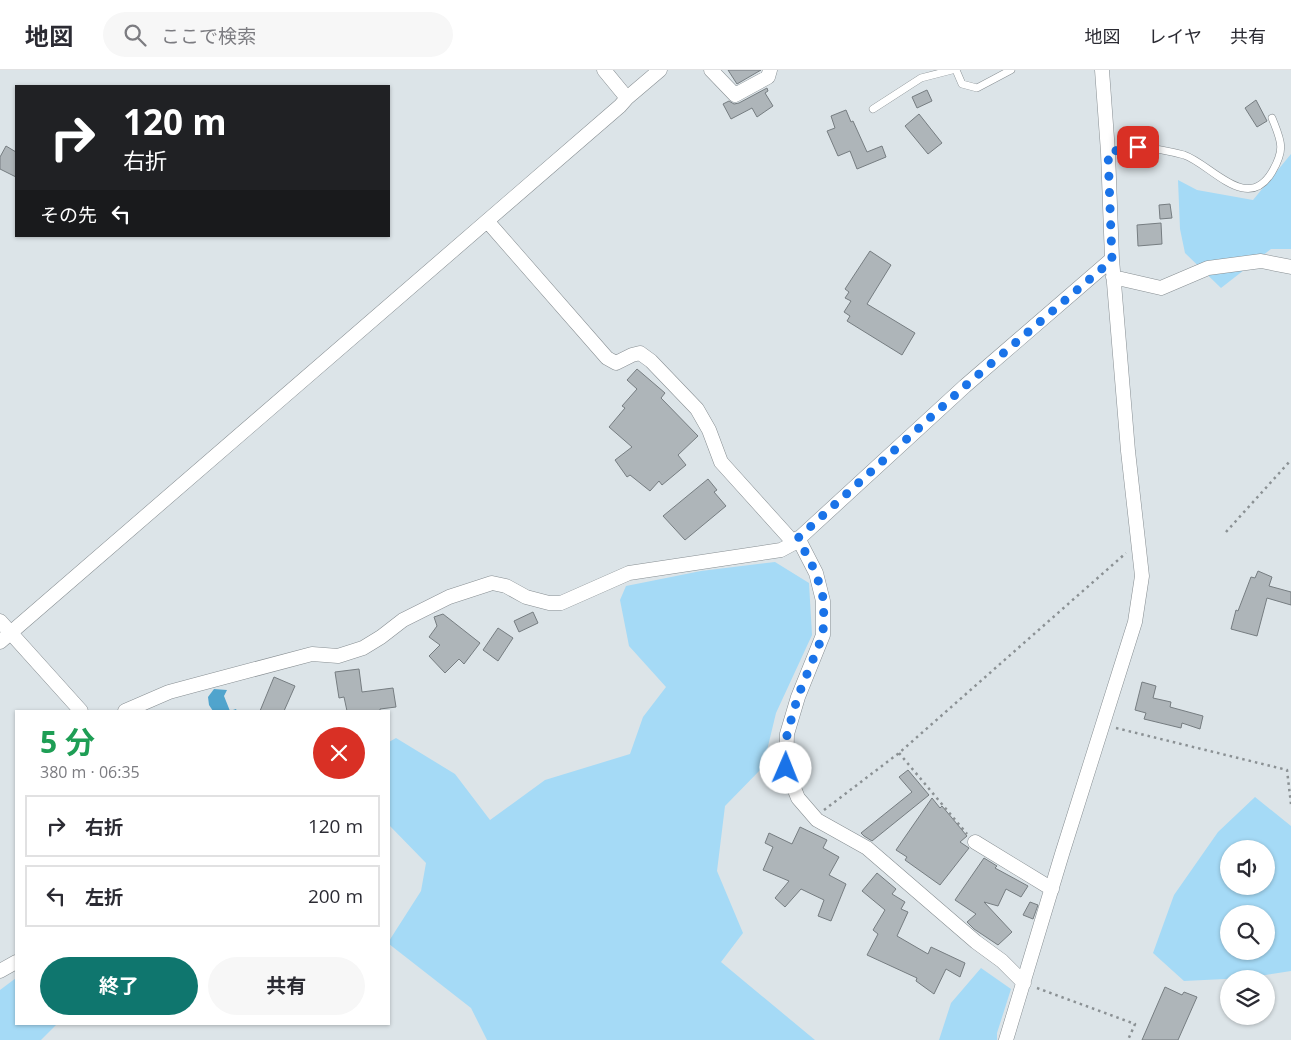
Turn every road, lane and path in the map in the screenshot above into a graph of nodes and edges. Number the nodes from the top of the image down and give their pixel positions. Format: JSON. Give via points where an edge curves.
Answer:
{"nodes":[{"id":1,"x":604,"y":70,"type":"edge"},
{"id":2,"x":660,"y":70,"type":"edge"},
{"id":3,"x":711,"y":70,"type":"edge"},
{"id":4,"x":770,"y":70,"type":"edge"},
{"id":5,"x":954,"y":70,"type":"edge"},
{"id":6,"x":1011,"y":70,"type":"edge"},
{"id":7,"x":1102,"y":70,"type":"edge"},
{"id":8,"x":627,"y":98,"type":"junction"},
{"id":9,"x":873,"y":109,"type":"dead end"},
{"id":10,"x":1272,"y":118,"type":"dead end"},
{"id":11,"x":1108,"y":152,"type":"junction"},
{"id":12,"x":488,"y":222,"type":"junction"},
{"id":13,"x":1112,"y":260,"type":"junction"},
{"id":14,"x":1291,"y":268,"type":"edge"},
{"id":15,"x":1113,"y":277,"type":"junction"},
{"id":16,"x":1291,"y":460,"type":"edge"},
{"id":17,"x":1226,"y":532,"type":"dead end"},
{"id":18,"x":796,"y":541,"type":"junction"},
{"id":19,"x":1138,"y":542,"type":"junction"},
{"id":20,"x":0,"y":621,"type":"edge"},
{"id":21,"x":5,"y":638,"type":"edge"},
{"id":22,"x":80,"y":710,"type":"edge"},
{"id":23,"x":127,"y":710,"type":"edge"},
{"id":24,"x":1102,"y":725,"type":"junction"},
{"id":25,"x":899,"y":753,"type":"junction"},
{"id":26,"x":1291,"y":804,"type":"edge"},
{"id":27,"x":815,"y":817,"type":"junction"},
{"id":28,"x":975,"y":842,"type":"joint"},
{"id":29,"x":1052,"y":889,"type":"junction"},
{"id":30,"x":15,"y":963,"type":"edge"},
{"id":31,"x":0,"y":971,"type":"edge"},
{"id":32,"x":1024,"y":983,"type":"junction"},
{"id":33,"x":1006,"y":1040,"type":"edge"},
{"id":34,"x":1128,"y":1040,"type":"edge"}],
"edges":[{"from":1,"to":8,"type":"street"},
{"from":2,"to":8,"type":"street"},
{"from":3,"to":4,"type":"street","via":[[736,95],[768,77]]},
{"from":5,"to":6,"type":"lane","via":[[962,84],[977,88]]},
{"from":5,"to":9,"type":"lane","via":[[922,78]]},
{"from":7,"to":11,"type":"street"},
{"from":8,"to":12,"type":"street"},
{"from":10,"to":11,"type":"lane","via":[[1282,143],[1279,156],[1264,183],[1254,189],[1237,187],[1185,156],[1138,147]]},
{"from":11,"to":13,"type":"street"},
{"from":12,"to":18,"type":"street","via":[[607,358],[616,363],[640,353],[651,361],[697,409],[721,462]]},
{"from":12,"to":21,"type":"street"},
{"from":13,"to":15,"type":"street"},
{"from":13,"to":18,"type":"street","via":[[965,386]]},
{"from":14,"to":15,"type":"street","via":[[1261,261],[1208,268],[1161,288]]},
{"from":15,"to":19,"type":"street"},
{"from":16,"to":17,"type":"path"},
{"from":18,"to":23,"type":"street","via":[[781,550],[764,554],[629,573],[561,604],[526,597],[506,586],[492,583],[449,597],[402,620],[363,648],[338,656],[312,654],[186,687]]},
{"from":18,"to":27,"type":"street","via":[[816,573],[824,601],[823,635],[798,696],[787,734],[786,768],[798,798]]},
{"from":19,"to":24,"type":"street","via":[[1142,576],[1135,622]]},
{"from":19,"to":25,"type":"path"},
{"from":20,"to":21,"type":"street"},
{"from":21,"to":22,"type":"street"},
{"from":24,"to":26,"type":"path","via":[[1287,770]]},
{"from":24,"to":29,"type":"street"},
{"from":25,"to":27,"type":"path"},
{"from":25,"to":28,"type":"path"},
{"from":27,"to":32,"type":"street","via":[[867,848]]},
{"from":28,"to":29,"type":"street"},
{"from":29,"to":32,"type":"street"},
{"from":30,"to":31,"type":"street"},
{"from":32,"to":33,"type":"street"},
{"from":32,"to":34,"type":"path","via":[[1135,1024]]}]}
